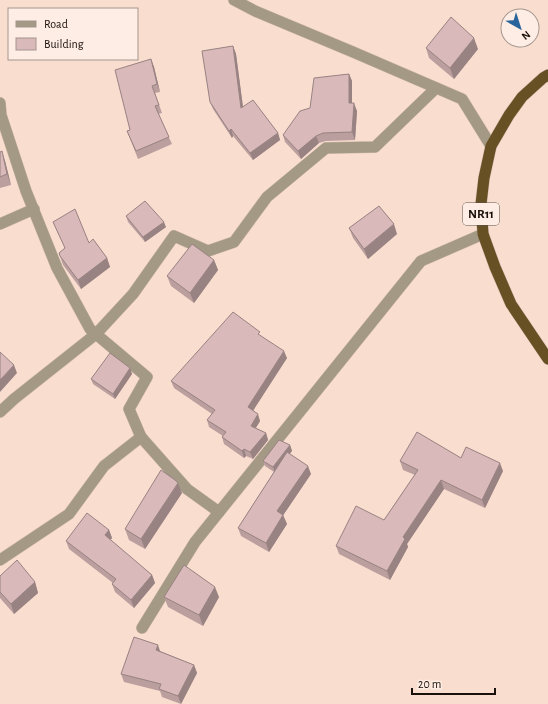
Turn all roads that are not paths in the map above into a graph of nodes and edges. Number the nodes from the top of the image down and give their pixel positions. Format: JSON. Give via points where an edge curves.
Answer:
{"nodes":[{"id":1,"x":234,"y":0,"type":"edge"},
{"id":2,"x":548,"y":75,"type":"edge"},
{"id":3,"x":436,"y":88,"type":"junction"},
{"id":4,"x":0,"y":103,"type":"edge"},
{"id":5,"x":491,"y":146,"type":"junction"},
{"id":6,"x":34,"y":209,"type":"junction"},
{"id":7,"x":0,"y":224,"type":"edge"},
{"id":8,"x":483,"y":234,"type":"junction"},
{"id":9,"x":96,"y":334,"type":"junction"},
{"id":10,"x":548,"y":359,"type":"edge"},
{"id":11,"x":0,"y":412,"type":"edge"},
{"id":12,"x":141,"y":437,"type":"junction"},
{"id":13,"x":219,"y":512,"type":"junction"},
{"id":14,"x":0,"y":560,"type":"edge"},
{"id":15,"x":142,"y":628,"type":"dead end"}],
"edges":[{"from":1,"to":3,"type":"street"},
{"from":2,"to":5,"type":"highway","number":"NR11","via":[[522,97]]},
{"from":3,"to":5,"type":"street","via":[[462,100]]},
{"from":3,"to":9,"type":"street","via":[[375,147],[326,148],[267,197],[234,242],[208,250],[174,236],[133,294]]},
{"from":4,"to":6,"type":"street","via":[[26,191]]},
{"from":5,"to":8,"type":"highway","number":"NR11","via":[[481,204]]},
{"from":6,"to":7,"type":"street"},
{"from":6,"to":9,"type":"street","via":[[57,268],[90,329]]},
{"from":8,"to":10,"type":"highway","number":"NR11","via":[[511,304]]},
{"from":8,"to":13,"type":"street","via":[[421,261]]},
{"from":9,"to":11,"type":"street"},
{"from":9,"to":12,"type":"street","via":[[147,377],[129,409]]},
{"from":12,"to":13,"type":"street","via":[[187,489]]},
{"from":12,"to":14,"type":"street","via":[[104,466],[69,514]]},
{"from":13,"to":15,"type":"street","via":[[195,542]]}]}
